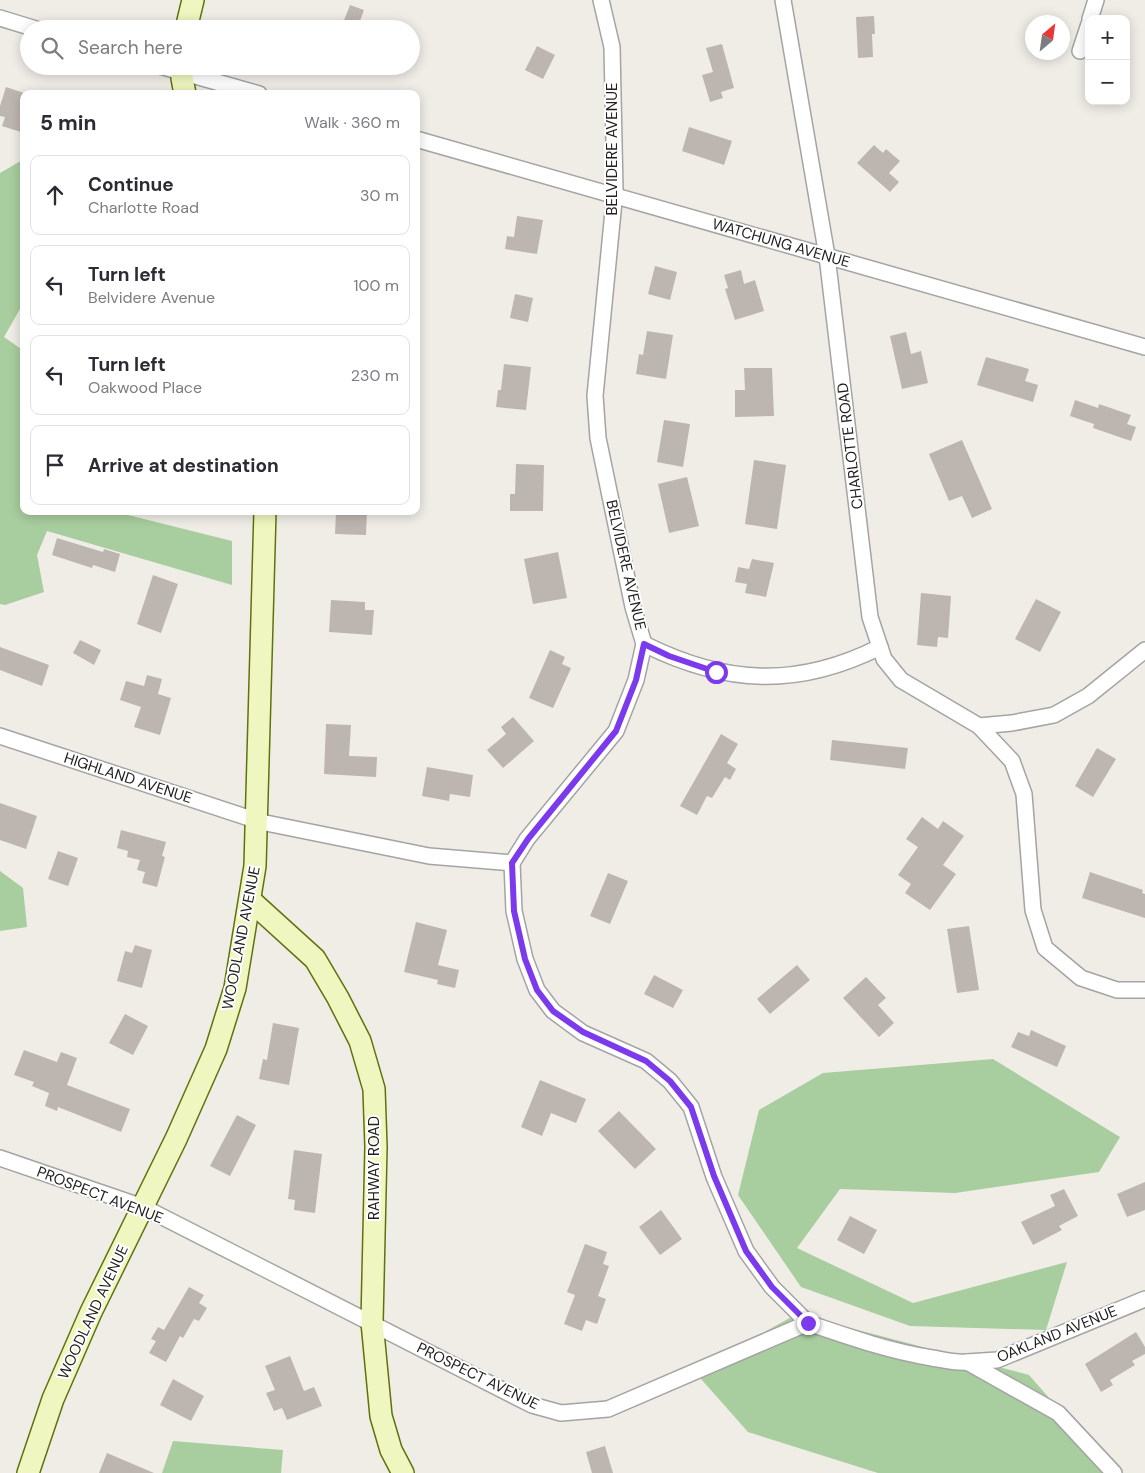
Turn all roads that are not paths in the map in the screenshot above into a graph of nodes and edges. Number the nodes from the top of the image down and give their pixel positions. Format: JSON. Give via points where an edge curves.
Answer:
{"nodes":[{"id":1,"x":193,"y":0,"type":"edge"},
{"id":2,"x":601,"y":0,"type":"edge"},
{"id":3,"x":783,"y":0,"type":"edge"},
{"id":4,"x":1096,"y":0,"type":"edge"},
{"id":5,"x":1091,"y":15,"type":"edge"},
{"id":6,"x":0,"y":18,"type":"edge"},
{"id":7,"x":188,"y":20,"type":"edge"},
{"id":8,"x":20,"y":24,"type":"edge"},
{"id":9,"x":1085,"y":36,"type":"edge"},
{"id":10,"x":1080,"y":51,"type":"dead end"},
{"id":11,"x":183,"y":75,"type":"edge"},
{"id":12,"x":198,"y":75,"type":"edge"},
{"id":13,"x":184,"y":90,"type":"edge"},
{"id":14,"x":246,"y":90,"type":"edge"},
{"id":15,"x":420,"y":140,"type":"edge"},
{"id":16,"x":614,"y":195,"type":"junction"},
{"id":17,"x":828,"y":256,"type":"junction"},
{"id":18,"x":1145,"y":347,"type":"edge"},
{"id":19,"x":265,"y":515,"type":"edge"},
{"id":20,"x":644,"y":644,"type":"junction"},
{"id":21,"x":880,"y":647,"type":"junction"},
{"id":22,"x":1145,"y":650,"type":"edge"},
{"id":23,"x":979,"y":726,"type":"junction"},
{"id":24,"x":0,"y":736,"type":"edge"},
{"id":25,"x":256,"y":820,"type":"junction"},
{"id":26,"x":512,"y":863,"type":"junction"},
{"id":27,"x":250,"y":900,"type":"junction"},
{"id":28,"x":1145,"y":990,"type":"edge"},
{"id":29,"x":0,"y":1158,"type":"edge"},
{"id":30,"x":143,"y":1207,"type":"junction"},
{"id":31,"x":1145,"y":1299,"type":"edge"},
{"id":32,"x":372,"y":1322,"type":"junction"},
{"id":33,"x":808,"y":1323,"type":"junction"},
{"id":34,"x":967,"y":1362,"type":"junction"},
{"id":35,"x":28,"y":1473,"type":"edge"},
{"id":36,"x":403,"y":1473,"type":"edge"},
{"id":37,"x":1114,"y":1473,"type":"edge"}],
"edges":[{"from":1,"to":7,"type":"street"},
{"from":2,"to":16,"type":"street","name":"BELVIDERE AVENUE","via":[[612,46]]},
{"from":3,"to":17,"type":"street","name":"CHARLOTTE ROAD"},
{"from":4,"to":5,"type":"street"},
{"from":6,"to":8,"type":"street"},
{"from":9,"to":10,"type":"street"},
{"from":11,"to":13,"type":"street"},
{"from":12,"to":14,"type":"street"},
{"from":15,"to":16,"type":"street","name":"WATCHUNG AVENUE"},
{"from":16,"to":17,"type":"street","name":"WATCHUNG AVENUE"},
{"from":16,"to":20,"type":"street","name":"BELVIDERE AVENUE","via":[[595,396],[598,430],[633,607]]},
{"from":17,"to":18,"type":"street","name":"WATCHUNG AVENUE"},
{"from":17,"to":21,"type":"street","name":"CHARLOTTE ROAD","via":[[870,617]]},
{"from":19,"to":25,"type":"street","name":"WOODLAND AVENUE"},
{"from":20,"to":21,"type":"street","via":[[700,668],[766,677],[816,672]]},
{"from":20,"to":26,"type":"street","name":"BELVIDERE AVENUE","via":[[636,680],[616,731]]},
{"from":21,"to":23,"type":"street","name":"CHARLOTTE ROAD","via":[[884,659],[901,680]]},
{"from":22,"to":23,"type":"street","via":[[1088,696],[1054,715]]},
{"from":23,"to":28,"type":"street","name":"CHARLOTTE ROAD","via":[[1012,761],[1024,794],[1033,910],[1046,948],[1081,978],[1117,990]]},
{"from":24,"to":25,"type":"street","name":"HIGHLAND AVENUE"},
{"from":25,"to":26,"type":"street","via":[[429,856]]},
{"from":25,"to":27,"type":"street","name":"WOODLAND AVENUE"},
{"from":26,"to":33,"type":"street","via":[[514,911],[525,959],[537,990],[553,1011],[583,1032],[646,1061],[676,1087],[691,1107],[714,1176],[746,1251],[772,1287]]},
{"from":27,"to":30,"type":"street","name":"WOODLAND AVENUE","via":[[234,988],[216,1049]]},
{"from":27,"to":32,"type":"street","name":"RAHWAY ROAD","via":[[315,959],[360,1040],[374,1088],[376,1148]]},
{"from":29,"to":30,"type":"street","name":"PROSPECT AVENUE"},
{"from":30,"to":32,"type":"street","name":"PROSPECT AVENUE"},
{"from":30,"to":35,"type":"street","name":"WOODLAND AVENUE","via":[[91,1312],[53,1399]]},
{"from":31,"to":34,"type":"street","name":"OAKLAND AVENUE","via":[[997,1360]]},
{"from":32,"to":33,"type":"street","name":"PROSPECT AVENUE","via":[[532,1405],[560,1413],[608,1409]]},
{"from":32,"to":36,"type":"street","name":"RAHWAY ROAD","via":[[381,1416],[391,1450]]},
{"from":33,"to":34,"type":"street","via":[[872,1345],[923,1357]]},
{"from":34,"to":37,"type":"street","via":[[1058,1413]]}]}
